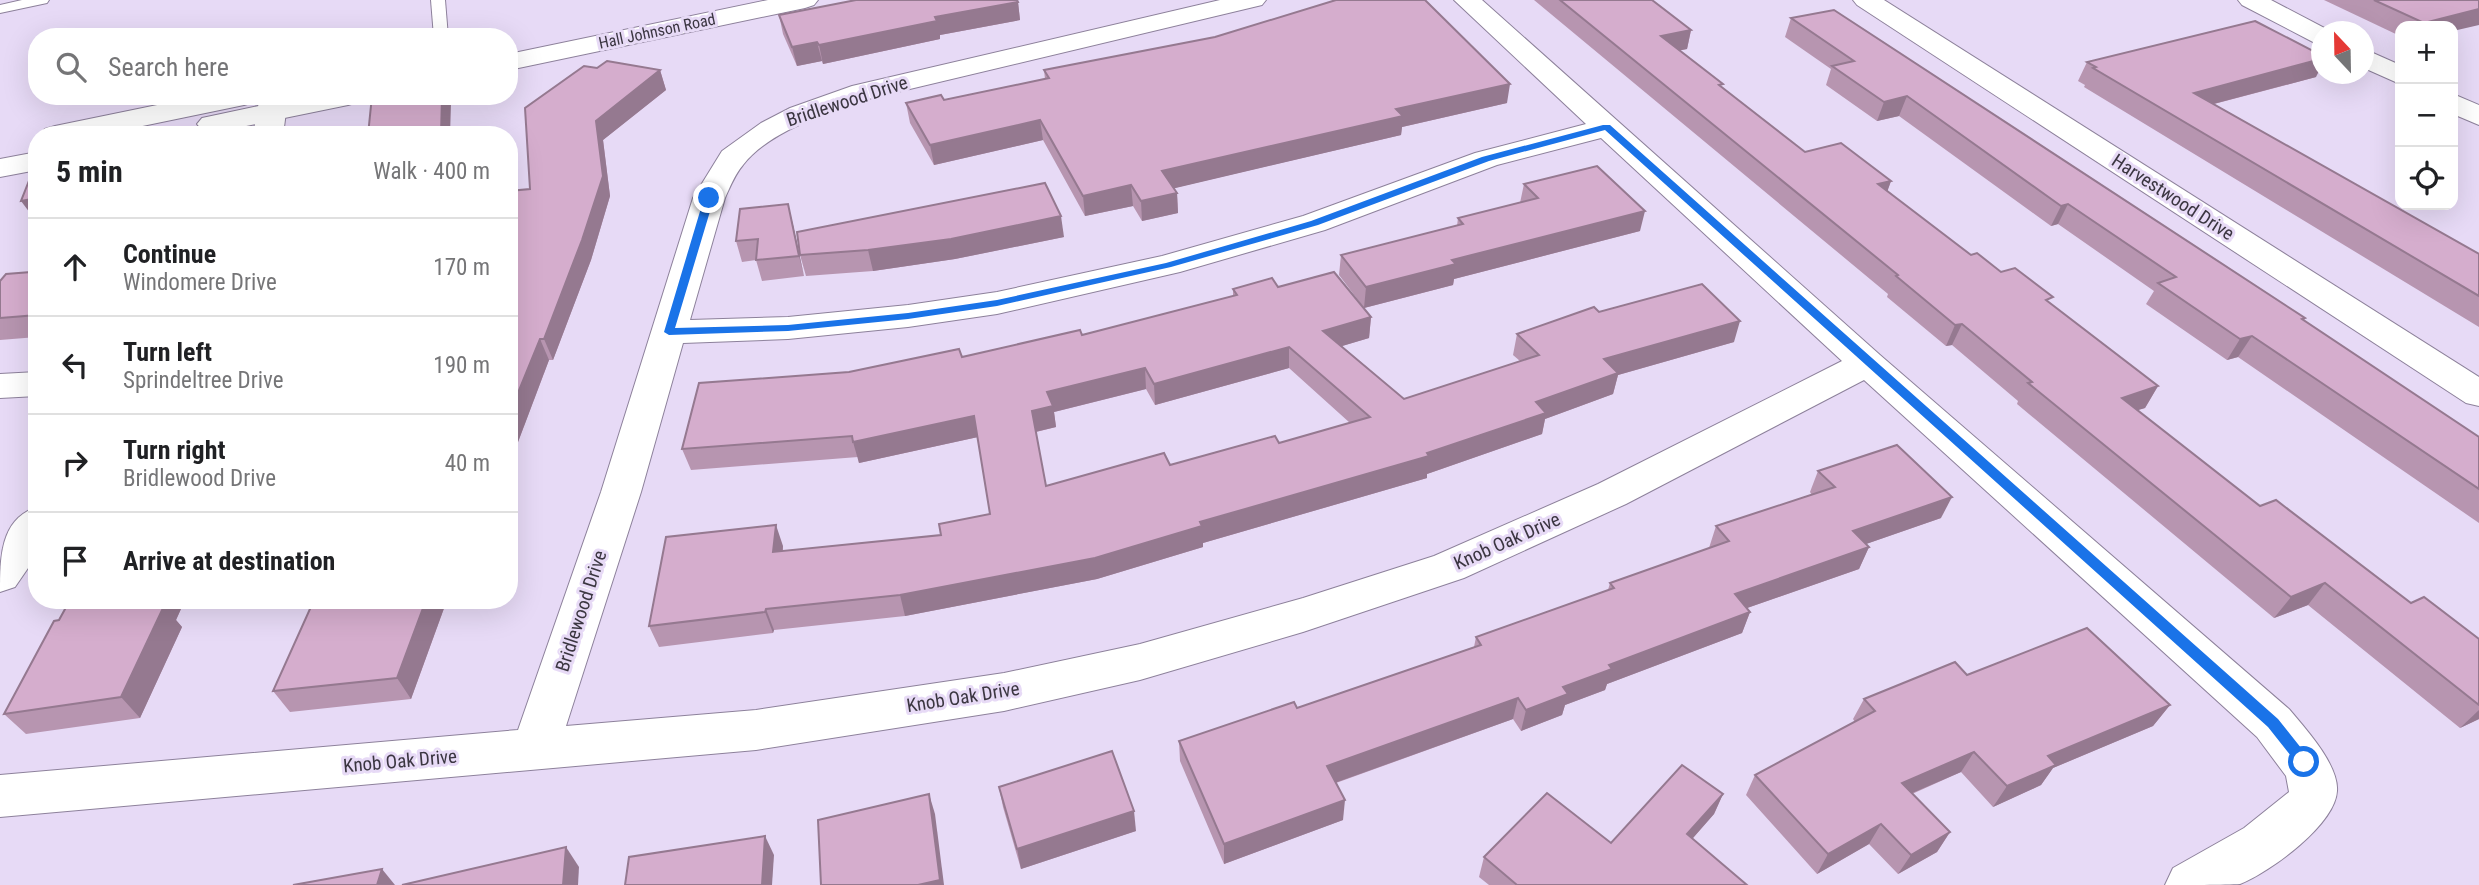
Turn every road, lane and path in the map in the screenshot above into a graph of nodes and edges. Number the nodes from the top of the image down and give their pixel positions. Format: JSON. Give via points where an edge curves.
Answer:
{"nodes":[{"id":1,"x":42,"y":0,"type":"edge"},
{"id":2,"x":438,"y":0,"type":"edge"},
{"id":3,"x":717,"y":0,"type":"edge"},
{"id":4,"x":806,"y":0,"type":"edge"},
{"id":5,"x":1253,"y":0,"type":"edge"},
{"id":6,"x":1467,"y":0,"type":"edge"},
{"id":7,"x":1866,"y":0,"type":"edge"},
{"id":8,"x":2251,"y":0,"type":"edge"},
{"id":9,"x":0,"y":9,"type":"edge"},
{"id":10,"x":440,"y":28,"type":"edge"},
{"id":11,"x":2311,"y":30,"type":"edge"},
{"id":12,"x":518,"y":40,"type":"edge"},
{"id":13,"x":518,"y":60,"type":"edge"},
{"id":14,"x":2374,"y":62,"type":"edge"},
{"id":15,"x":2395,"y":73,"type":"edge"},
{"id":16,"x":200,"y":105,"type":"edge"},
{"id":17,"x":310,"y":105,"type":"edge"},
{"id":18,"x":2458,"y":106,"type":"edge"},
{"id":19,"x":272,"y":114,"type":"edge"},
{"id":20,"x":2479,"y":116,"type":"edge"},
{"id":21,"x":99,"y":126,"type":"edge"},
{"id":22,"x":209,"y":126,"type":"edge"},
{"id":23,"x":1606,"y":127,"type":"junction"},
{"id":24,"x":28,"y":140,"type":"edge"},
{"id":25,"x":0,"y":146,"type":"edge"},
{"id":26,"x":28,"y":162,"type":"edge"},
{"id":27,"x":0,"y":168,"type":"edge"},
{"id":28,"x":669,"y":332,"type":"junction"},
{"id":29,"x":1867,"y":363,"type":"junction"},
{"id":30,"x":28,"y":384,"type":"edge"},
{"id":31,"x":0,"y":386,"type":"edge"},
{"id":32,"x":2479,"y":394,"type":"edge"},
{"id":33,"x":28,"y":535,"type":"edge"},
{"id":34,"x":0,"y":576,"type":"edge"},
{"id":35,"x":535,"y":750,"type":"junction"},
{"id":36,"x":0,"y":796,"type":"edge"},
{"id":37,"x":2191,"y":885,"type":"edge"}],
"edges":[{"from":1,"to":9,"type":"lane"},
{"from":2,"to":10,"type":"lane"},
{"from":3,"to":12,"type":"street","name":"Hall Johnson Road"},
{"from":4,"to":13,"type":"street","name":"Hall Johnson Road"},
{"from":5,"to":28,"type":"street","name":"Bridlewood Drive","via":[[880,87],[776,125],[742,147],[726,165],[709,198]]},
{"from":6,"to":23,"type":"street"},
{"from":7,"to":32,"type":"street","name":"Harvestwood Drive"},
{"from":8,"to":11,"type":"street"},
{"from":14,"to":15,"type":"street"},
{"from":16,"to":21,"type":"street"},
{"from":17,"to":19,"type":"street"},
{"from":18,"to":20,"type":"street"},
{"from":19,"to":22,"type":"street"},
{"from":23,"to":28,"type":"street","via":[[1486,159],[1314,223],[1168,265],[908,316],[788,328]]},
{"from":23,"to":29,"type":"street"},
{"from":24,"to":25,"type":"street"},
{"from":26,"to":27,"type":"street"},
{"from":28,"to":35,"type":"street","name":"Bridlewood Drive"},
{"from":29,"to":35,"type":"street","name":"Knob Oak Drive","via":[[1612,494],[1461,562],[1290,619],[1140,662],[1004,692],[756,730]]},
{"from":29,"to":37,"type":"street","via":[[2273,723],[2304,762],[2314,792],[2309,804],[2282,831]]},
{"from":30,"to":31,"type":"street"},
{"from":33,"to":34,"type":"street"},
{"from":35,"to":36,"type":"street","name":"Knob Oak Drive"}]}
